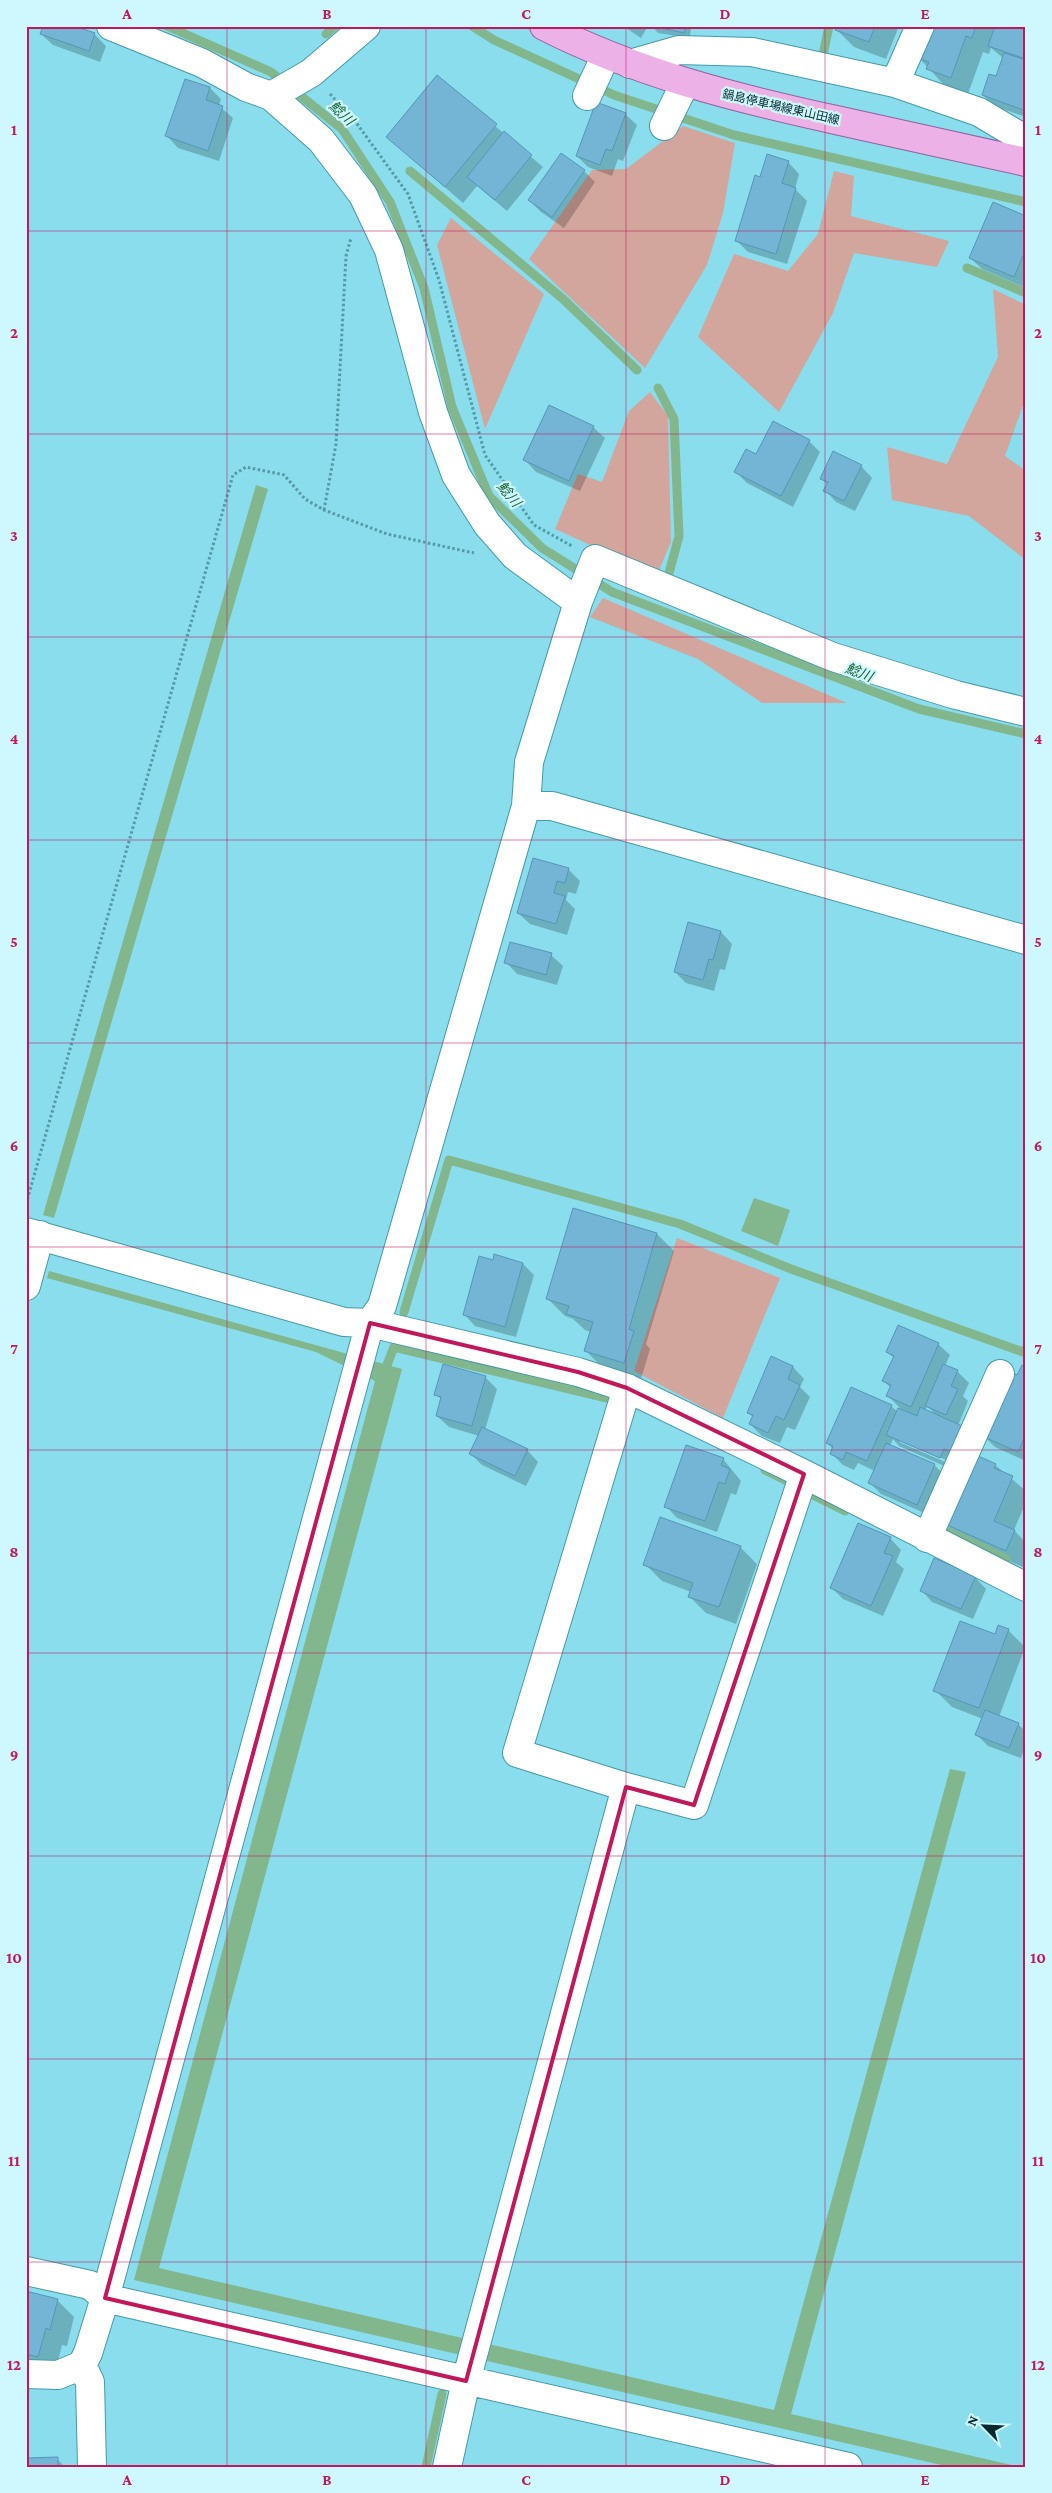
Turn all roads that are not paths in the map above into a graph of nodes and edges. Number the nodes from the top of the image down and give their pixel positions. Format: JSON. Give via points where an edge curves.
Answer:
{"nodes":[{"id":1,"x":111,"y":26,"type":"edge"},
{"id":2,"x":366,"y":26,"type":"edge"},
{"id":3,"x":920,"y":26,"type":"edge"},
{"id":4,"x":555,"y":29,"type":"edge"},
{"id":5,"x":605,"y":73,"type":"junction"},
{"id":6,"x":896,"y":83,"type":"junction"},
{"id":7,"x":271,"y":96,"type":"junction"},
{"id":8,"x":1026,"y":140,"type":"edge"},
{"id":9,"x":1026,"y":162,"type":"edge"},
{"id":10,"x":578,"y":602,"type":"junction"},
{"id":11,"x":1026,"y":712,"type":"edge"},
{"id":12,"x":526,"y":806,"type":"junction"},
{"id":13,"x":1026,"y":940,"type":"edge"},
{"id":14,"x":33,"y":1234,"type":"edge"},
{"id":15,"x":26,"y":1286,"type":"edge"},
{"id":16,"x":370,"y":1323,"type":"junction"},
{"id":17,"x":1000,"y":1374,"type":"dead end"},
{"id":18,"x":627,"y":1388,"type":"junction"},
{"id":19,"x":804,"y":1474,"type":"junction"},
{"id":20,"x":927,"y":1538,"type":"junction"},
{"id":21,"x":1026,"y":1587,"type":"edge"},
{"id":22,"x":626,"y":1787,"type":"junction"},
{"id":23,"x":26,"y":2271,"type":"edge"},
{"id":24,"x":106,"y":2298,"type":"junction"},
{"id":25,"x":82,"y":2365,"type":"junction"},
{"id":26,"x":26,"y":2374,"type":"edge"},
{"id":27,"x":468,"y":2376,"type":"junction"},
{"id":28,"x":92,"y":2467,"type":"edge"},
{"id":29,"x":447,"y":2467,"type":"edge"},
{"id":30,"x":848,"y":2467,"type":"edge"}],
"edges":[{"from":1,"to":7,"type":"street","via":[[202,63],[246,87]]},
{"from":2,"to":7,"type":"street","via":[[311,73]]},
{"from":3,"to":6,"type":"street"},
{"from":4,"to":5,"type":"main road","name":"鍋島停車場線東山田線"},
{"from":5,"to":6,"type":"street","via":[[679,50],[752,52]]},
{"from":5,"to":9,"type":"main road","name":"鍋島停車場線東山田線","via":[[674,105],[759,103]]},
{"from":6,"to":8,"type":"street","via":[[979,112]]},
{"from":7,"to":10,"type":"street","via":[[321,140],[363,195],[389,250],[433,412],[456,475],[487,524],[515,556]]},
{"from":10,"to":11,"type":"street","via":[[595,559],[833,657],[956,695]]},
{"from":10,"to":12,"type":"street","via":[[529,762]]},
{"from":12,"to":13,"type":"street","via":[[552,806]]},
{"from":12,"to":16,"type":"street","via":[[382,1306]]},
{"from":14,"to":15,"type":"street"},
{"from":14,"to":16,"type":"street","via":[[344,1322]]},
{"from":16,"to":18,"type":"street","via":[[578,1372]]},
{"from":16,"to":24,"type":"street"},
{"from":17,"to":20,"type":"street"},
{"from":18,"to":19,"type":"street"},
{"from":18,"to":22,"type":"street","via":[[517,1753]]},
{"from":19,"to":20,"type":"street"},
{"from":19,"to":22,"type":"street","via":[[694,1805]]},
{"from":20,"to":21,"type":"street"},
{"from":22,"to":27,"type":"street"},
{"from":23,"to":24,"type":"street","via":[[90,2285]]},
{"from":24,"to":25,"type":"street"},
{"from":24,"to":27,"type":"street"},
{"from":25,"to":26,"type":"street","via":[[58,2375]]},
{"from":25,"to":28,"type":"street","via":[[90,2382]]},
{"from":27,"to":29,"type":"street"},
{"from":27,"to":30,"type":"street"}]}
